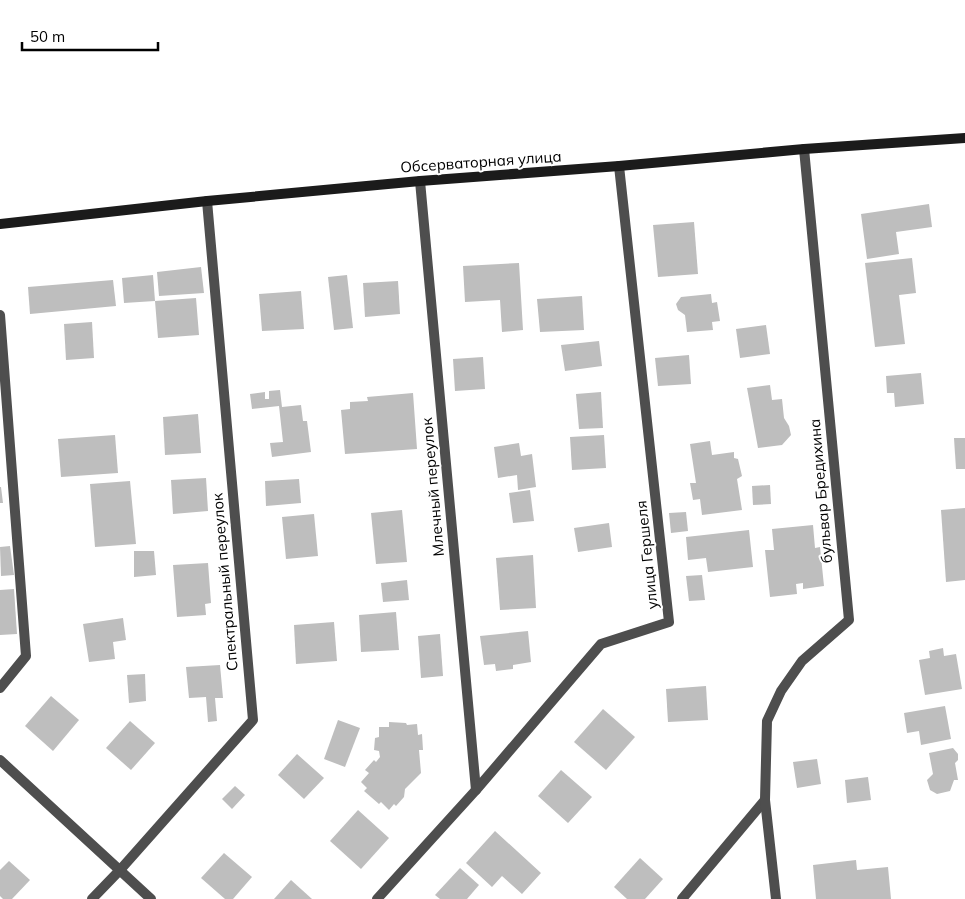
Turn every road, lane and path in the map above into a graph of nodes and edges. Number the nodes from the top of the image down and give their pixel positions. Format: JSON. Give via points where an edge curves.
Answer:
{"nodes":[{"id":1,"x":965,"y":138,"type":"edge"},
{"id":2,"x":804,"y":149,"type":"junction"},
{"id":3,"x":619,"y":166,"type":"junction"},
{"id":4,"x":420,"y":181,"type":"junction"},
{"id":5,"x":207,"y":201,"type":"junction"},
{"id":6,"x":0,"y":224,"type":"edge"},
{"id":7,"x":0,"y":315,"type":"edge"},
{"id":8,"x":0,"y":688,"type":"edge"},
{"id":9,"x":0,"y":760,"type":"edge"},
{"id":10,"x":476,"y":790,"type":"junction"},
{"id":11,"x":765,"y":800,"type":"junction"},
{"id":12,"x":120,"y":870,"type":"junction"},
{"id":13,"x":92,"y":899,"type":"edge"},
{"id":14,"x":151,"y":899,"type":"edge"},
{"id":15,"x":378,"y":899,"type":"edge"},
{"id":16,"x":682,"y":899,"type":"edge"},
{"id":17,"x":776,"y":899,"type":"edge"}],
"edges":[{"from":1,"to":2,"type":"main road","name":"Обсерваторная улица"},
{"from":2,"to":3,"type":"main road","name":"Обсерваторная улица"},
{"from":2,"to":11,"type":"street","name":"бульвар Бредихина","via":[[849,620],[802,661],[781,691],[767,721]]},
{"from":3,"to":4,"type":"main road","name":"Обсерваторная улица"},
{"from":3,"to":10,"type":"street","name":"улица Гершеля","via":[[669,622],[602,644]]},
{"from":4,"to":5,"type":"main road","name":"Обсерваторная улица"},
{"from":4,"to":10,"type":"street","name":"Млечный переулок"},
{"from":5,"to":6,"type":"main road","name":"Обсерваторная улица"},
{"from":5,"to":12,"type":"street","name":"Спектральный переулок","via":[[253,720]]},
{"from":7,"to":8,"type":"street","via":[[26,656]]},
{"from":9,"to":12,"type":"street"},
{"from":10,"to":15,"type":"street","name":"улица Гершеля"},
{"from":11,"to":16,"type":"street"},
{"from":11,"to":17,"type":"street"},
{"from":12,"to":13,"type":"street","name":"Спектральный переулок"},
{"from":12,"to":14,"type":"street"}]}
